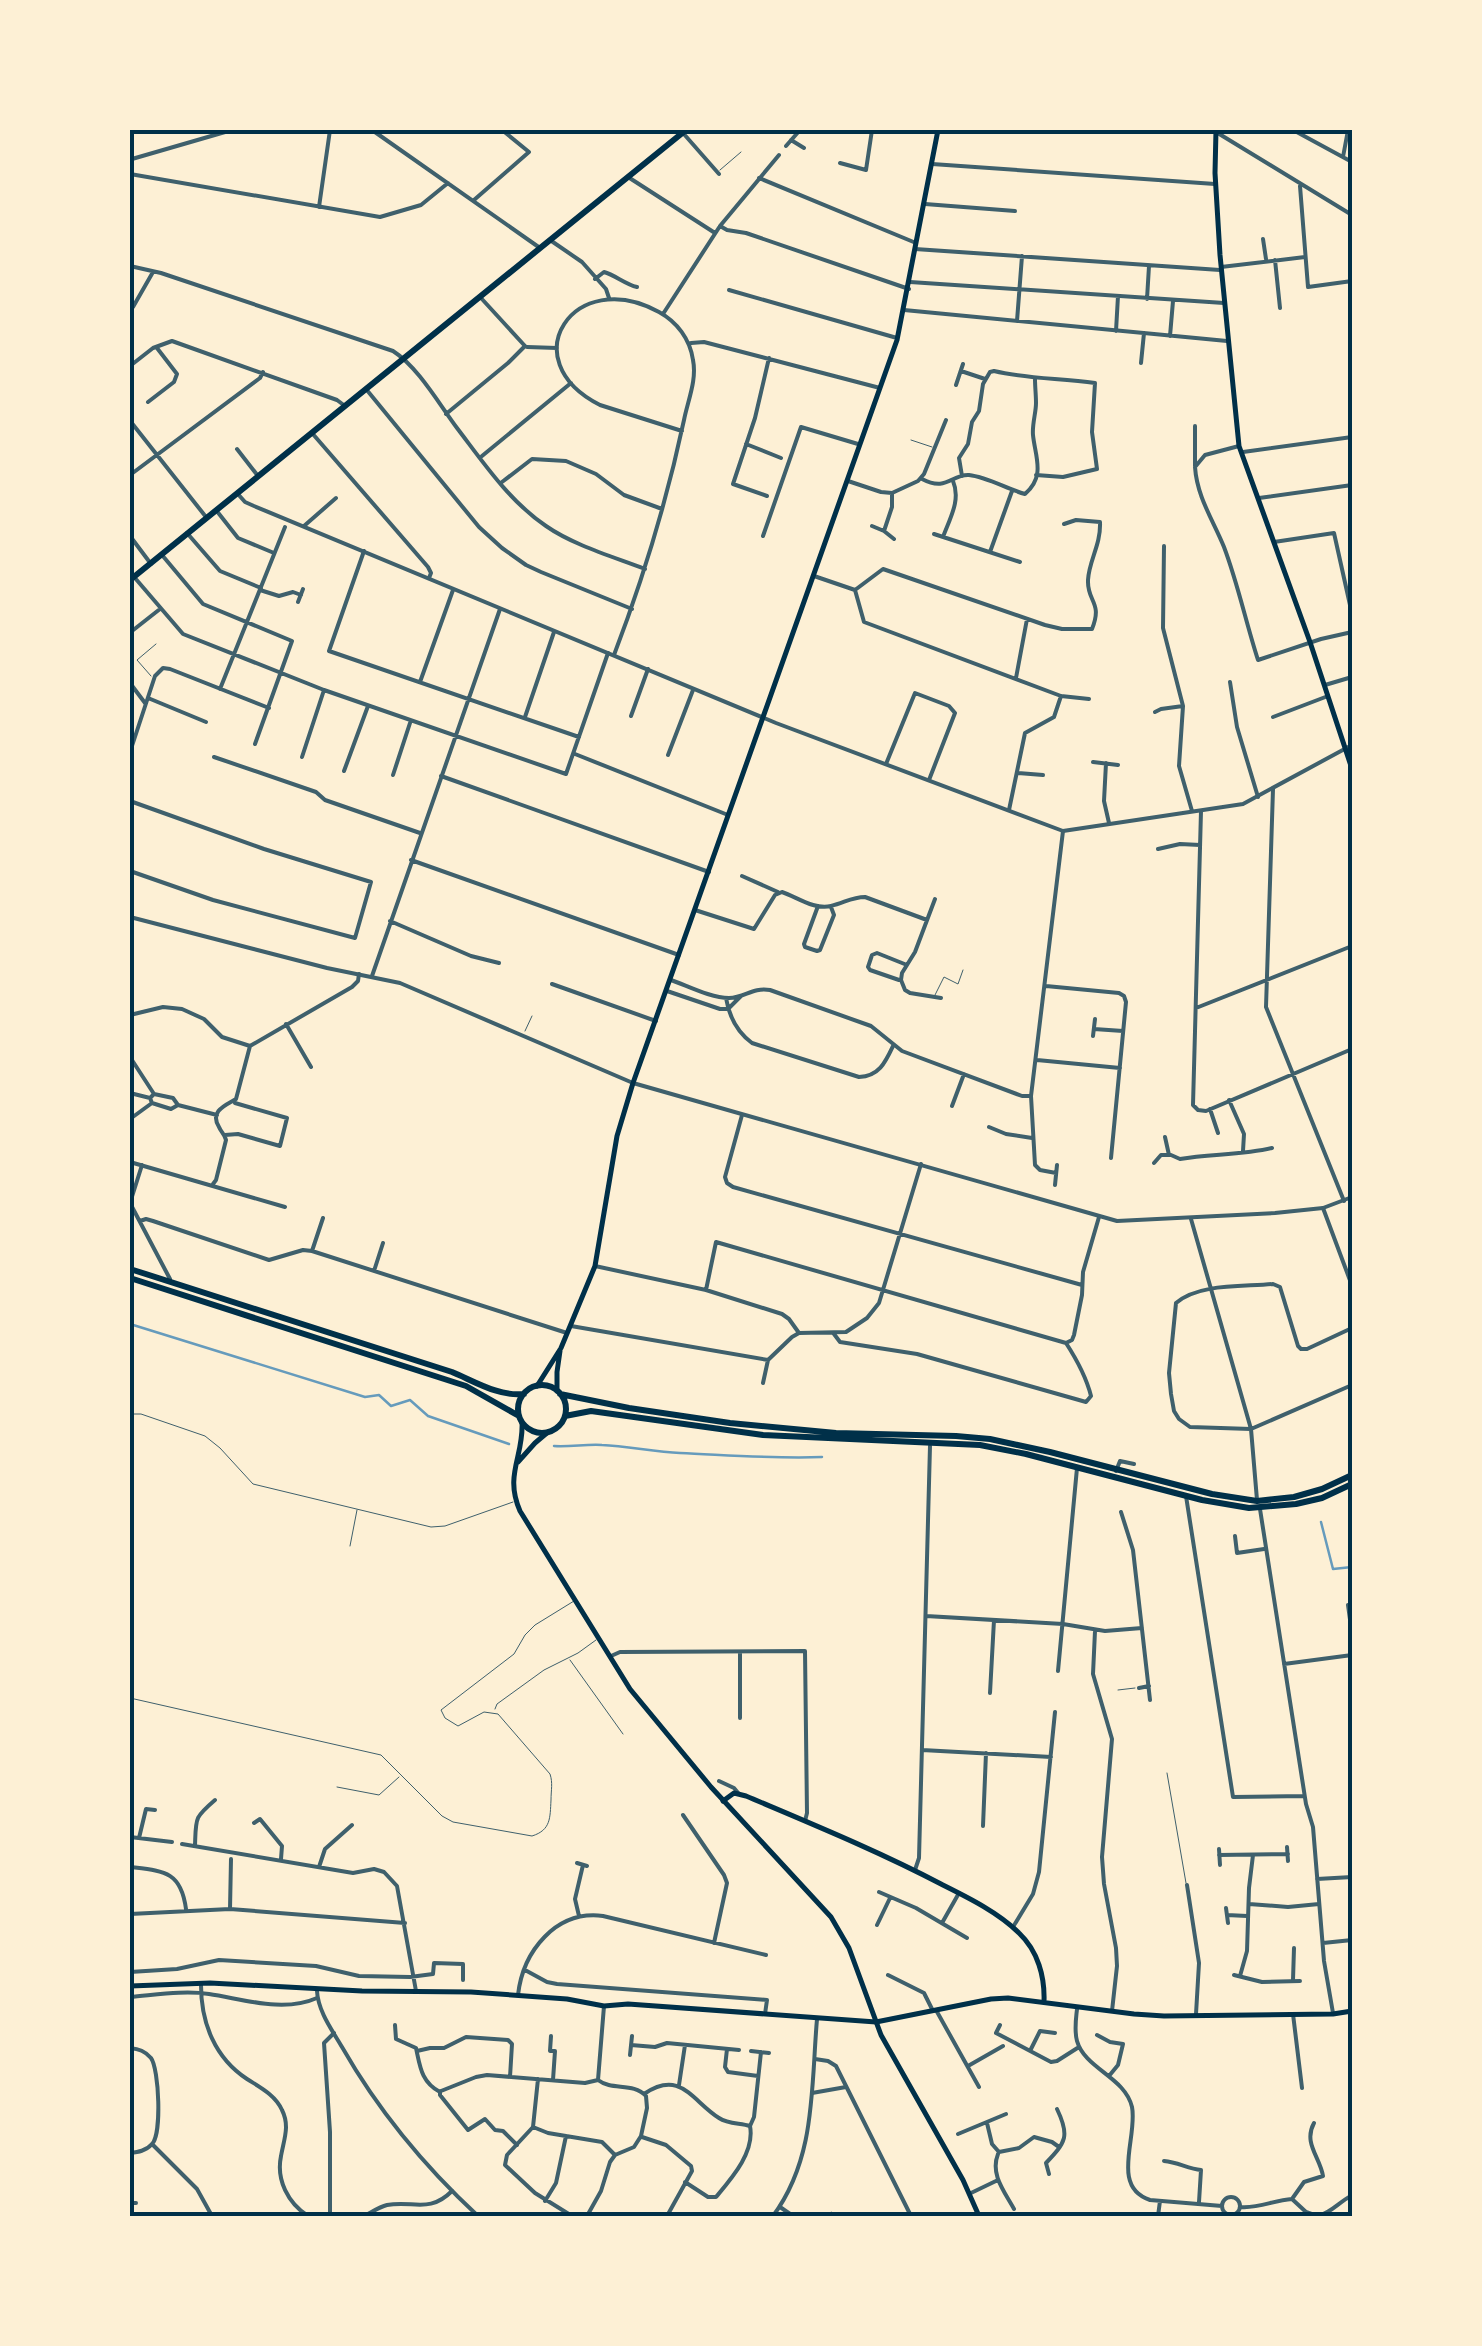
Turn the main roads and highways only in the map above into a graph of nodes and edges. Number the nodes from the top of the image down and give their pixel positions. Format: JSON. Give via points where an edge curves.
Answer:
{"nodes":[{"id":1,"x":938,"y":130,"type":"edge"},
{"id":2,"x":1216,"y":131,"type":"edge"},
{"id":3,"x":684,"y":132,"type":"edge"},
{"id":4,"x":132,"y":579,"type":"edge"},
{"id":5,"x":1352,"y":769,"type":"edge"},
{"id":6,"x":130,"y":1270,"type":"edge"},
{"id":7,"x":130,"y":1278,"type":"edge"},
{"id":8,"x":170,"y":1286,"type":"junction"},
{"id":9,"x":560,"y":1348,"type":"junction"},
{"id":10,"x":537,"y":1386,"type":"junction"},
{"id":11,"x":559,"y":1392,"type":"junction"},
{"id":12,"x":524,"y":1394,"type":"junction"},
{"id":13,"x":565,"y":1416,"type":"junction"},
{"id":14,"x":521,"y":1419,"type":"junction"},
{"id":15,"x":548,"y":1432,"type":"junction"},
{"id":16,"x":516,"y":1464,"type":"junction"},
{"id":17,"x":1352,"y":1475,"type":"edge"},
{"id":18,"x":1352,"y":1484,"type":"edge"},
{"id":19,"x":1258,"y":1505,"type":"junction"},
{"id":20,"x":723,"y":1801,"type":"junction"},
{"id":21,"x":130,"y":1986,"type":"edge"},
{"id":22,"x":1044,"y":2002,"type":"junction"},
{"id":23,"x":1352,"y":2011,"type":"edge"},
{"id":24,"x":876,"y":2022,"type":"junction"},
{"id":25,"x":979,"y":2216,"type":"edge"}],
"edges":[{"from":1,"to":9,"type":"main road","via":[[897,338],[633,1083],[595,1266]]},
{"from":2,"to":5,"type":"main road","via":[[1221,268],[1240,449]]},
{"from":3,"to":4,"type":"highway"},
{"from":6,"to":8,"type":"highway"},
{"from":7,"to":8,"type":"highway"},
{"from":8,"to":12,"type":"highway","via":[[498,1392]]},
{"from":8,"to":14,"type":"highway","via":[[466,1386]]},
{"from":9,"to":10,"type":"main road"},
{"from":9,"to":11,"type":"main road"},
{"from":10,"to":11,"type":"highway"},
{"from":10,"to":12,"type":"highway"},
{"from":11,"to":13,"type":"highway"},
{"from":11,"to":19,"type":"highway","via":[[730,1423],[990,1439]]},
{"from":12,"to":14,"type":"highway"},
{"from":13,"to":15,"type":"highway"},
{"from":13,"to":19,"type":"highway","via":[[591,1411],[762,1435],[958,1442],[1226,1505]]},
{"from":14,"to":15,"type":"highway","via":[[533,1431]]},
{"from":14,"to":16,"type":"main road"},
{"from":15,"to":16,"type":"main road"},
{"from":16,"to":20,"type":"main road","via":[[516,1502],[574,1601],[630,1689]]},
{"from":17,"to":19,"type":"highway"},
{"from":18,"to":19,"type":"highway","via":[[1310,1501]]},
{"from":20,"to":22,"type":"main road","via":[[739,1794],[959,1893],[1023,1937],[1039,1962]]},
{"from":20,"to":24,"type":"main road","via":[[831,1917]]},
{"from":21,"to":24,"type":"main road","via":[[518,1995]]},
{"from":22,"to":23,"type":"main road","via":[[1164,2016]]},
{"from":22,"to":24,"type":"main road","via":[[1008,1998]]},
{"from":24,"to":25,"type":"main road"}]}
